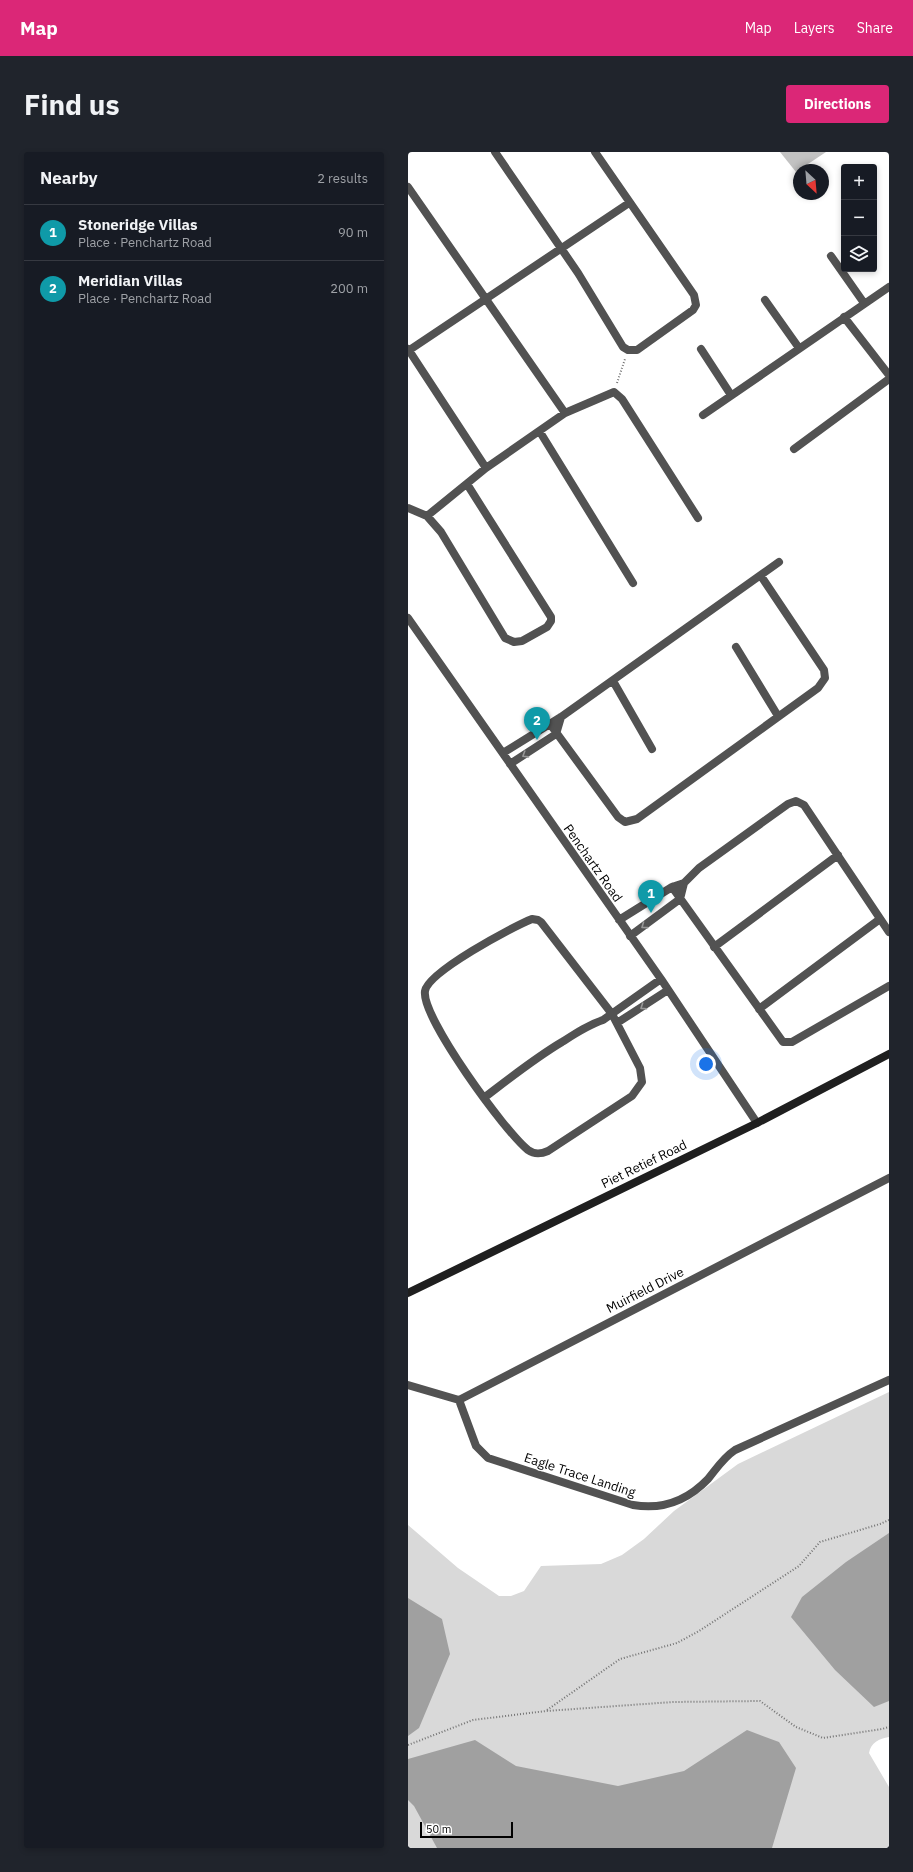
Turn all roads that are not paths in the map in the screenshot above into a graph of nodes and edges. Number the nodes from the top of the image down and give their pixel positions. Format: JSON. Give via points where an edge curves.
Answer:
{"nodes":[{"id":1,"x":495,"y":152,"type":"edge"},
{"id":2,"x":595,"y":152,"type":"edge"},
{"id":3,"x":408,"y":187,"type":"edge"},
{"id":4,"x":629,"y":203,"type":"junction"},
{"id":5,"x":560,"y":248,"type":"junction"},
{"id":6,"x":831,"y":256,"type":"dead end"},
{"id":7,"x":889,"y":287,"type":"edge"},
{"id":8,"x":485,"y":299,"type":"junction"},
{"id":9,"x":765,"y":300,"type":"dead end"},
{"id":10,"x":864,"y":303,"type":"junction"},
{"id":11,"x":844,"y":317,"type":"junction"},
{"id":12,"x":701,"y":348,"type":"dead end"},
{"id":13,"x":799,"y":348,"type":"junction"},
{"id":14,"x":408,"y":350,"type":"edge"},
{"id":15,"x":889,"y":375,"type":"edge"},
{"id":16,"x":889,"y":379,"type":"edge"},
{"id":17,"x":731,"y":395,"type":"junction"},
{"id":18,"x":565,"y":413,"type":"junction"},
{"id":19,"x":703,"y":415,"type":"dead end"},
{"id":20,"x":540,"y":432,"type":"junction"},
{"id":21,"x":794,"y":450,"type":"dead end"},
{"id":22,"x":486,"y":468,"type":"junction"},
{"id":23,"x":467,"y":484,"type":"junction"},
{"id":24,"x":408,"y":508,"type":"edge"},
{"id":25,"x":427,"y":516,"type":"junction"},
{"id":26,"x":698,"y":518,"type":"dead end"},
{"id":27,"x":779,"y":562,"type":"dead end"},
{"id":28,"x":760,"y":576,"type":"junction"},
{"id":29,"x":633,"y":583,"type":"dead end"},
{"id":30,"x":408,"y":618,"type":"edge"},
{"id":31,"x":736,"y":647,"type":"dead end"},
{"id":32,"x":613,"y":681,"type":"junction"},
{"id":33,"x":778,"y":716,"type":"junction"},
{"id":34,"x":561,"y":717,"type":"junction"},
{"id":35,"x":550,"y":724,"type":"junction"},
{"id":36,"x":556,"y":734,"type":"junction"},
{"id":37,"x":652,"y":749,"type":"dead end"},
{"id":38,"x":503,"y":753,"type":"junction"},
{"id":39,"x":510,"y":764,"type":"junction"},
{"id":40,"x":838,"y":855,"type":"junction"},
{"id":41,"x":684,"y":884,"type":"junction"},
{"id":42,"x":672,"y":887,"type":"junction"},
{"id":43,"x":680,"y":899,"type":"junction"},
{"id":44,"x":880,"y":919,"type":"junction"},
{"id":45,"x":619,"y":920,"type":"junction"},
{"id":46,"x":889,"y":932,"type":"edge"},
{"id":47,"x":630,"y":936,"type":"junction"},
{"id":48,"x":714,"y":947,"type":"junction"},
{"id":49,"x":661,"y":979,"type":"junction"},
{"id":50,"x":889,"y":986,"type":"edge"},
{"id":51,"x":668,"y":990,"type":"junction"},
{"id":52,"x":759,"y":1009,"type":"junction"},
{"id":53,"x":612,"y":1014,"type":"junction"},
{"id":54,"x":603,"y":1020,"type":"junction"},
{"id":55,"x":617,"y":1023,"type":"junction"},
{"id":56,"x":889,"y":1054,"type":"edge"},
{"id":57,"x":485,"y":1097,"type":"junction"},
{"id":58,"x":757,"y":1123,"type":"junction"},
{"id":59,"x":889,"y":1178,"type":"edge"},
{"id":60,"x":408,"y":1293,"type":"edge"},
{"id":61,"x":889,"y":1380,"type":"edge"},
{"id":62,"x":408,"y":1385,"type":"edge"},
{"id":63,"x":458,"y":1400,"type":"junction"}],
"edges":[{"from":1,"to":5,"type":"street"},
{"from":2,"to":4,"type":"street"},
{"from":3,"to":8,"type":"street"},
{"from":4,"to":5,"type":"street"},
{"from":4,"to":5,"type":"street","via":[[696,300],[693,310],[643,347],[637,350],[628,350],[624,347],[596,300]]},
{"from":5,"to":8,"type":"street"},
{"from":6,"to":10,"type":"street"},
{"from":7,"to":10,"type":"street"},
{"from":8,"to":14,"type":"street"},
{"from":8,"to":18,"type":"street"},
{"from":9,"to":13,"type":"street"},
{"from":10,"to":11,"type":"street"},
{"from":11,"to":13,"type":"street"},
{"from":11,"to":15,"type":"street"},
{"from":12,"to":17,"type":"street"},
{"from":13,"to":17,"type":"street"},
{"from":14,"to":22,"type":"street"},
{"from":16,"to":21,"type":"street"},
{"from":17,"to":19,"type":"street"},
{"from":18,"to":20,"type":"street"},
{"from":18,"to":26,"type":"street","via":[[614,392],[618,394]]},
{"from":20,"to":22,"type":"street"},
{"from":20,"to":29,"type":"street"},
{"from":22,"to":23,"type":"street"},
{"from":23,"to":25,"type":"street"},
{"from":23,"to":25,"type":"street","via":[[549,614],[551,621],[547,627],[522,641],[514,642],[505,638],[446,540]]},
{"from":24,"to":25,"type":"street"},
{"from":27,"to":28,"type":"street"},
{"from":28,"to":32,"type":"street"},
{"from":28,"to":33,"type":"street","via":[[825,674],[818,688]]},
{"from":30,"to":38,"type":"street","name":"Penchartz Road"},
{"from":31,"to":33,"type":"street"},
{"from":32,"to":34,"type":"street"},
{"from":32,"to":37,"type":"street"},
{"from":33,"to":36,"type":"street","via":[[630,822],[624,822],[618,817]]},
{"from":34,"to":35,"type":"street"},
{"from":34,"to":36,"type":"street"},
{"from":35,"to":36,"type":"street"},
{"from":35,"to":38,"type":"street"},
{"from":36,"to":39,"type":"street","one_way":true},
{"from":38,"to":39,"type":"street","name":"Penchartz Road"},
{"from":39,"to":45,"type":"street","name":"Penchartz Road"},
{"from":40,"to":41,"type":"street","via":[[804,805],[792,802],[707,863]]},
{"from":40,"to":44,"type":"street"},
{"from":40,"to":48,"type":"street"},
{"from":41,"to":42,"type":"street"},
{"from":41,"to":43,"type":"street"},
{"from":42,"to":43,"type":"street"},
{"from":42,"to":45,"type":"street"},
{"from":43,"to":47,"type":"street","one_way":true},
{"from":43,"to":48,"type":"street"},
{"from":44,"to":46,"type":"street"},
{"from":44,"to":52,"type":"street"},
{"from":45,"to":47,"type":"street","name":"Penchartz Road"},
{"from":47,"to":49,"type":"street","name":"Penchartz Road"},
{"from":48,"to":52,"type":"street"},
{"from":49,"to":51,"type":"street","name":"Penchartz Road"},
{"from":49,"to":53,"type":"street"},
{"from":50,"to":52,"type":"street","via":[[789,1043],[783,1042]]},
{"from":51,"to":55,"type":"street","one_way":true},
{"from":51,"to":58,"type":"street","name":"Penchartz Road"},
{"from":53,"to":54,"type":"street"},
{"from":53,"to":55,"type":"street"},
{"from":53,"to":57,"type":"street","via":[[538,920],[526,921],[457,960],[427,987],[426,998],[442,1034]]},
{"from":54,"to":55,"type":"street"},
{"from":54,"to":57,"type":"street","via":[[586,1027],[533,1060]]},
{"from":55,"to":57,"type":"street","via":[[640,1068],[642,1082],[632,1096],[548,1151],[536,1154],[529,1151]]},
{"from":56,"to":58,"type":"street","name":"Piet Retief Road"},
{"from":58,"to":60,"type":"street","name":"Piet Retief Road"},
{"from":59,"to":63,"type":"street","name":"Muirfield Drive"},
{"from":61,"to":63,"type":"street","name":"Eagle Trace Landing","via":[[735,1450],[727,1455],[693,1493],[682,1499],[661,1506],[645,1507],[488,1458],[476,1446]]},
{"from":62,"to":63,"type":"street"}]}
